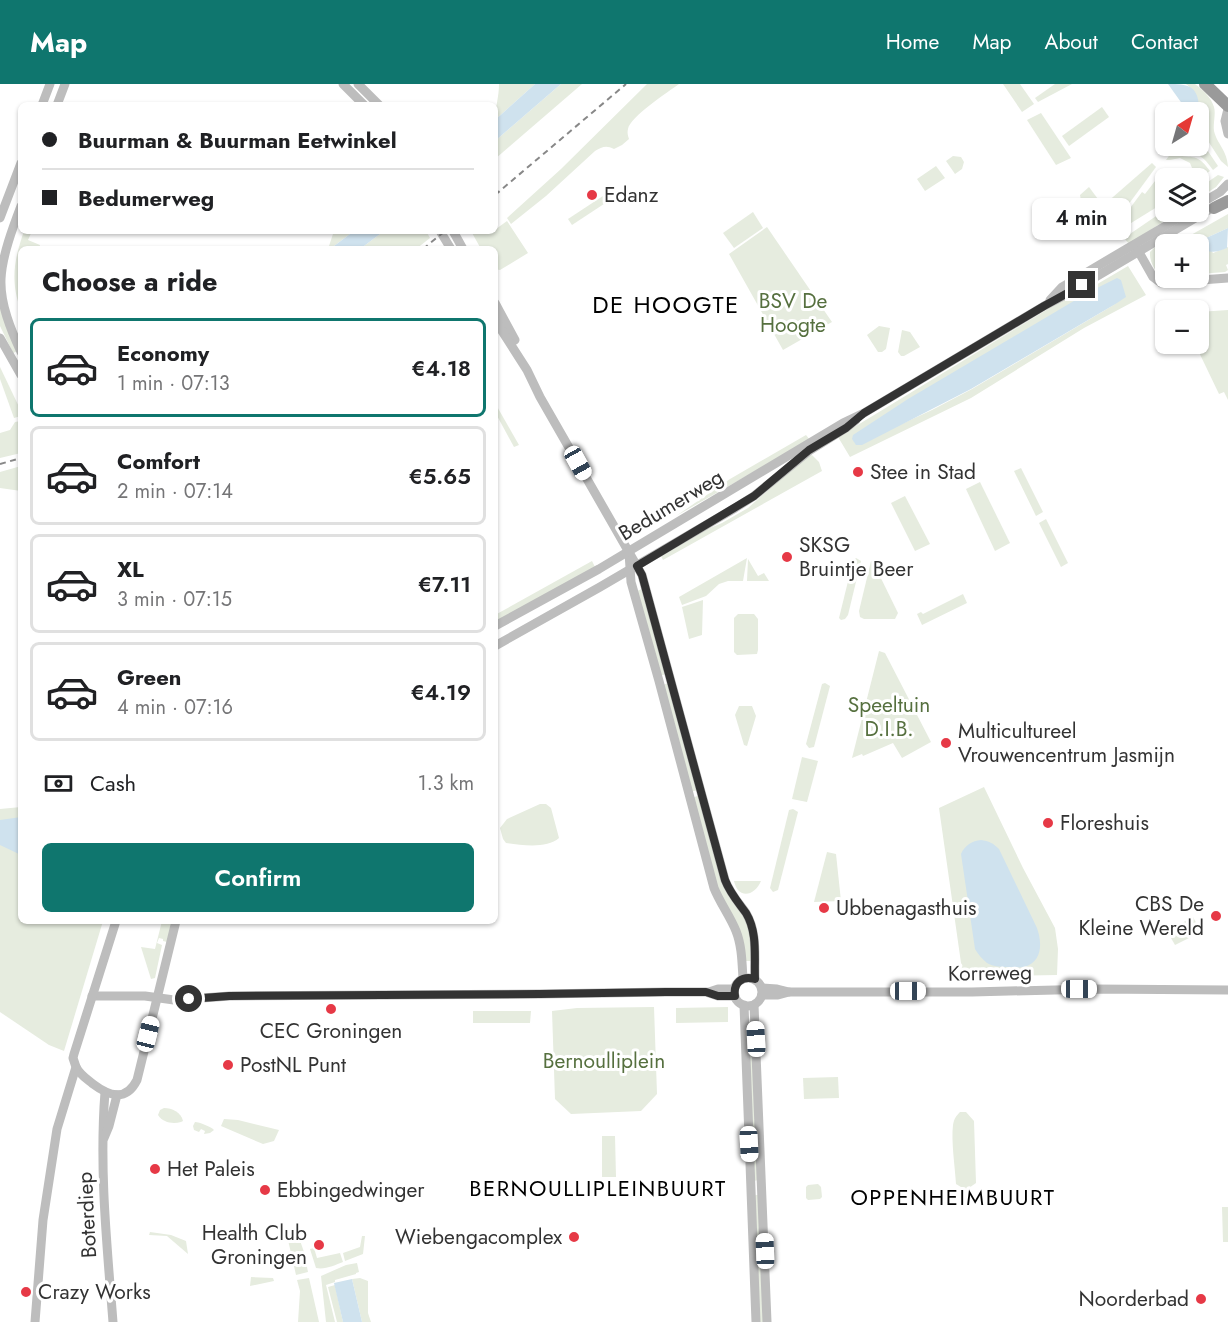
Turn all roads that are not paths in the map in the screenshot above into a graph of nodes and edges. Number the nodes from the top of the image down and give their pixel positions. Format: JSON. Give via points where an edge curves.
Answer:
{"nodes":[{"id":1,"x":50,"y":84,"type":"edge"},
{"id":2,"x":65,"y":84,"type":"edge"},
{"id":3,"x":343,"y":84,"type":"edge"},
{"id":4,"x":358,"y":84,"type":"edge"},
{"id":5,"x":1205,"y":84,"type":"edge"},
{"id":6,"x":43,"y":102,"type":"edge"},
{"id":7,"x":58,"y":102,"type":"edge"},
{"id":8,"x":361,"y":102,"type":"edge"},
{"id":9,"x":377,"y":102,"type":"edge"},
{"id":10,"x":1228,"y":107,"type":"edge"},
{"id":11,"x":1228,"y":134,"type":"edge"},
{"id":12,"x":18,"y":171,"type":"edge"},
{"id":13,"x":1228,"y":184,"type":"edge"},
{"id":14,"x":1209,"y":198,"type":"edge"},
{"id":15,"x":1228,"y":199,"type":"edge"},
{"id":16,"x":5,"y":204,"type":"junction"},
{"id":17,"x":18,"y":207,"type":"edge"},
{"id":18,"x":1214,"y":208,"type":"joint"},
{"id":19,"x":18,"y":215,"type":"edge"},
{"id":20,"x":0,"y":218,"type":"edge"},
{"id":21,"x":1175,"y":222,"type":"edge"},
{"id":22,"x":1137,"y":248,"type":"junction"},
{"id":23,"x":1228,"y":278,"type":"edge"},
{"id":24,"x":498,"y":309,"type":"edge"},
{"id":25,"x":498,"y":325,"type":"edge"},
{"id":26,"x":0,"y":338,"type":"edge"},
{"id":27,"x":18,"y":344,"type":"edge"},
{"id":28,"x":18,"y":370,"type":"edge"},
{"id":29,"x":527,"y":370,"type":"junction"},
{"id":30,"x":864,"y":413,"type":"junction"},
{"id":31,"x":629,"y":551,"type":"junction"},
{"id":32,"x":633,"y":568,"type":"junction"},
{"id":33,"x":498,"y":624,"type":"edge"},
{"id":34,"x":498,"y":644,"type":"edge"},
{"id":35,"x":115,"y":924,"type":"edge"},
{"id":36,"x":175,"y":924,"type":"edge"},
{"id":37,"x":743,"y":979,"type":"junction"},
{"id":38,"x":755,"y":979,"type":"junction"},
{"id":39,"x":1228,"y":990,"type":"edge"},
{"id":40,"x":734,"y":992,"type":"junction"},
{"id":41,"x":762,"y":992,"type":"junction"},
{"id":42,"x":92,"y":996,"type":"junction"},
{"id":43,"x":157,"y":997,"type":"junction"},
{"id":44,"x":749,"y":1005,"type":"junction"},
{"id":45,"x":76,"y":1067,"type":"junction"},
{"id":46,"x":105,"y":1092,"type":"junction"},
{"id":47,"x":117,"y":1095,"type":"junction"},
{"id":48,"x":102,"y":1142,"type":"junction"},
{"id":49,"x":35,"y":1322,"type":"edge"},
{"id":50,"x":113,"y":1322,"type":"edge"},
{"id":51,"x":756,"y":1322,"type":"edge"},
{"id":52,"x":767,"y":1322,"type":"edge"}],
"edges":[{"from":1,"to":6,"type":"main road"},
{"from":2,"to":7,"type":"main road"},
{"from":3,"to":8,"type":"main road"},
{"from":4,"to":9,"type":"main road"},
{"from":5,"to":10,"type":"highway"},
{"from":10,"to":11,"type":"main road"},
{"from":12,"to":16,"type":"main road"},
{"from":13,"to":14,"type":"main road"},
{"from":15,"to":18,"type":"highway"},
{"from":16,"to":17,"type":"main road"},
{"from":16,"to":20,"type":"main road"},
{"from":18,"to":22,"type":"main road","name":"Bedumerweg"},
{"from":19,"to":27,"type":"main road","via":[[1,278],[8,319]]},
{"from":21,"to":22,"type":"main road","name":"Bedumerweg"},
{"from":22,"to":23,"type":"main road","via":[[1153,277],[1161,283]]},
{"from":22,"to":30,"type":"main road","name":"Bedumerweg","via":[[1067,294]]},
{"from":24,"to":29,"type":"main road"},
{"from":25,"to":29,"type":"main road"},
{"from":26,"to":28,"type":"main road"},
{"from":29,"to":31,"type":"main road"},
{"from":30,"to":31,"type":"main road","name":"Bedumerweg"},
{"from":30,"to":32,"type":"main road","name":"Bedumerweg","via":[[809,450],[754,496]]},
{"from":31,"to":32,"type":"main road"},
{"from":31,"to":33,"type":"main road","name":"Bedumerweg"},
{"from":32,"to":34,"type":"main road","name":"Bedumerweg"},
{"from":32,"to":37,"type":"main road","via":[[631,582],[714,888],[740,945]]},
{"from":32,"to":38,"type":"main road","via":[[642,575],[725,880],[753,933]]},
{"from":35,"to":42,"type":"main road"},
{"from":36,"to":43,"type":"main road"},
{"from":37,"to":38,"type":"main road"},
{"from":37,"to":40,"type":"main road"},
{"from":38,"to":41,"type":"main road"},
{"from":39,"to":41,"type":"main road","name":"Korreweg","via":[[789,992],[777,988]]},
{"from":40,"to":43,"type":"main road","via":[[718,996],[706,992],[229,996],[174,1000]]},
{"from":40,"to":44,"type":"main road","via":[[738,1002]]},
{"from":41,"to":44,"type":"main road","via":[[759,1001]]},
{"from":42,"to":43,"type":"main road"},
{"from":42,"to":45,"type":"main road","via":[[73,1058]]},
{"from":43,"to":47,"type":"main road","via":[[137,1080],[128,1091]]},
{"from":44,"to":51,"type":"main road"},
{"from":44,"to":52,"type":"main road"},
{"from":45,"to":46,"type":"main road"},
{"from":45,"to":49,"type":"main road","via":[[57,1130],[43,1220]]},
{"from":46,"to":47,"type":"main road"},
{"from":46,"to":48,"type":"main road","name":"Boterdiep"},
{"from":47,"to":48,"type":"main road","name":"Boterdiep"},
{"from":48,"to":50,"type":"main road","name":"Boterdiep"}]}
